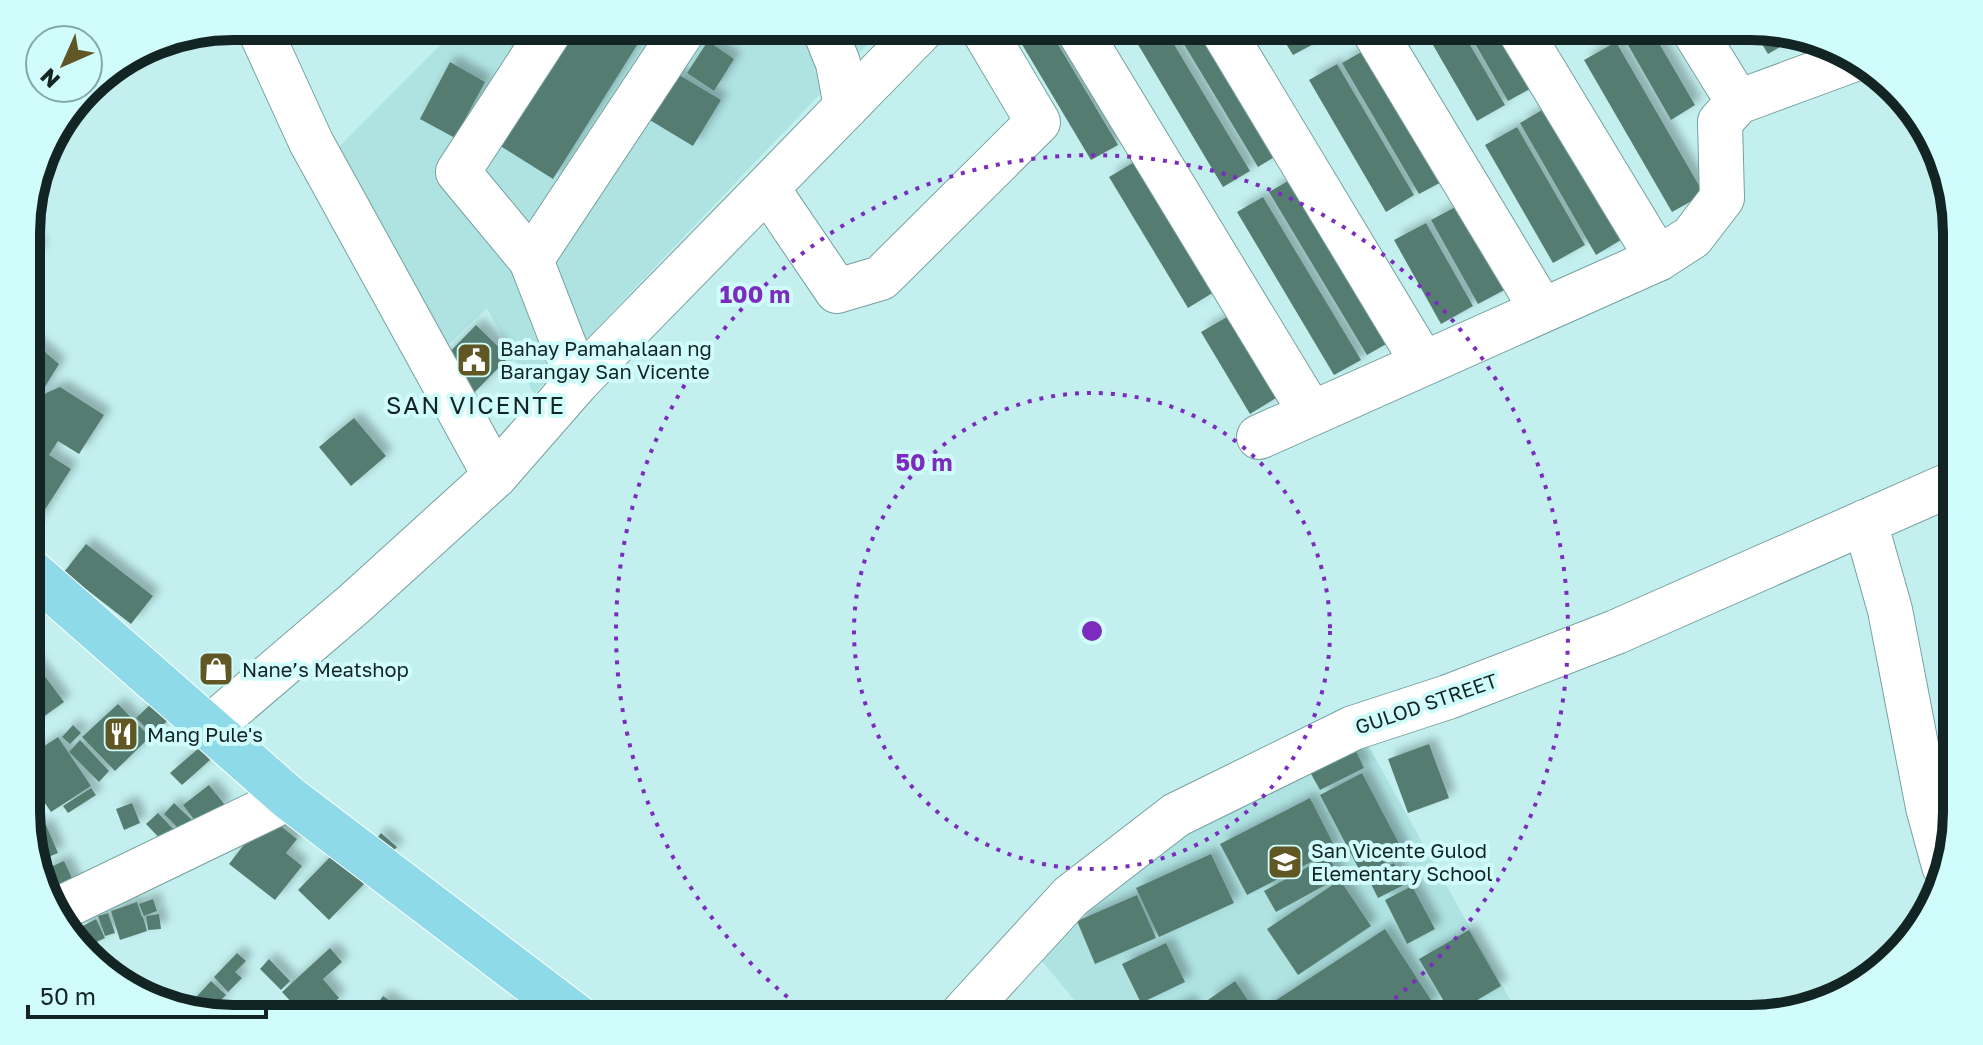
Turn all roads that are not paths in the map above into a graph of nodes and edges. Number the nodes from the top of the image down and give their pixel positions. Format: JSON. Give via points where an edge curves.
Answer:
{"nodes":[{"id":1,"x":264,"y":40,"type":"edge"},
{"id":2,"x":544,"y":40,"type":"edge"},
{"id":3,"x":677,"y":40,"type":"edge"},
{"id":4,"x":829,"y":40,"type":"edge"},
{"id":5,"x":911,"y":40,"type":"edge"},
{"id":6,"x":989,"y":40,"type":"edge"},
{"id":7,"x":1085,"y":40,"type":"edge"},
{"id":8,"x":1228,"y":40,"type":"edge"},
{"id":9,"x":1379,"y":40,"type":"edge"},
{"id":10,"x":1525,"y":40,"type":"edge"},
{"id":11,"x":1700,"y":40,"type":"edge"},
{"id":12,"x":1842,"y":64,"type":"edge"},
{"id":13,"x":1738,"y":102,"type":"junction"},
{"id":14,"x":846,"y":107,"type":"junction"},
{"id":15,"x":767,"y":188,"type":"junction"},
{"id":16,"x":1658,"y":259,"type":"junction"},
{"id":17,"x":531,"y":260,"type":"junction"},
{"id":18,"x":1542,"y":310,"type":"junction"},
{"id":19,"x":1423,"y":363,"type":"junction"},
{"id":20,"x":578,"y":381,"type":"junction"},
{"id":21,"x":1311,"y":413,"type":"junction"},
{"id":22,"x":1259,"y":437,"type":"dead end"},
{"id":23,"x":495,"y":476,"type":"junction"},
{"id":24,"x":1943,"y":498,"type":"edge"},
{"id":25,"x":1865,"y":522,"type":"junction"},
{"id":26,"x":40,"y":579,"type":"edge"},
{"id":27,"x":210,"y":727,"type":"junction"},
{"id":28,"x":289,"y":798,"type":"junction"},
{"id":29,"x":1939,"y":847,"type":"edge"},
{"id":30,"x":65,"y":906,"type":"edge"},
{"id":31,"x":562,"y":1005,"type":"edge"},
{"id":32,"x":971,"y":1005,"type":"edge"}],
"edges":[{"from":1,"to":23,"type":"street","via":[[311,142]]},
{"from":2,"to":17,"type":"street","via":[[458,172]]},
{"from":3,"to":17,"type":"street"},
{"from":4,"to":14,"type":"street"},
{"from":5,"to":14,"type":"street"},
{"from":6,"to":15,"type":"street","via":[[1038,122],[881,278],[837,291]]},
{"from":7,"to":21,"type":"street"},
{"from":8,"to":19,"type":"street"},
{"from":9,"to":18,"type":"street"},
{"from":10,"to":16,"type":"street"},
{"from":11,"to":13,"type":"street"},
{"from":12,"to":13,"type":"street"},
{"from":13,"to":16,"type":"street","via":[[1720,122],[1722,198],[1692,237]]},
{"from":14,"to":15,"type":"street"},
{"from":15,"to":20,"type":"street"},
{"from":16,"to":18,"type":"street"},
{"from":17,"to":20,"type":"street"},
{"from":18,"to":19,"type":"street"},
{"from":19,"to":21,"type":"street"},
{"from":20,"to":23,"type":"street"},
{"from":21,"to":22,"type":"street"},
{"from":23,"to":27,"type":"street"},
{"from":24,"to":25,"type":"street","name":"GULOD STREET"},
{"from":25,"to":29,"type":"street","via":[[1890,610]]},
{"from":25,"to":32,"type":"street","name":"GULOD STREET","via":[[1616,632],[1353,728],[1176,815],[1071,896]]},
{"from":26,"to":27,"type":"main road"},
{"from":27,"to":28,"type":"main road"},
{"from":28,"to":30,"type":"street"},
{"from":28,"to":31,"type":"main road"}]}
